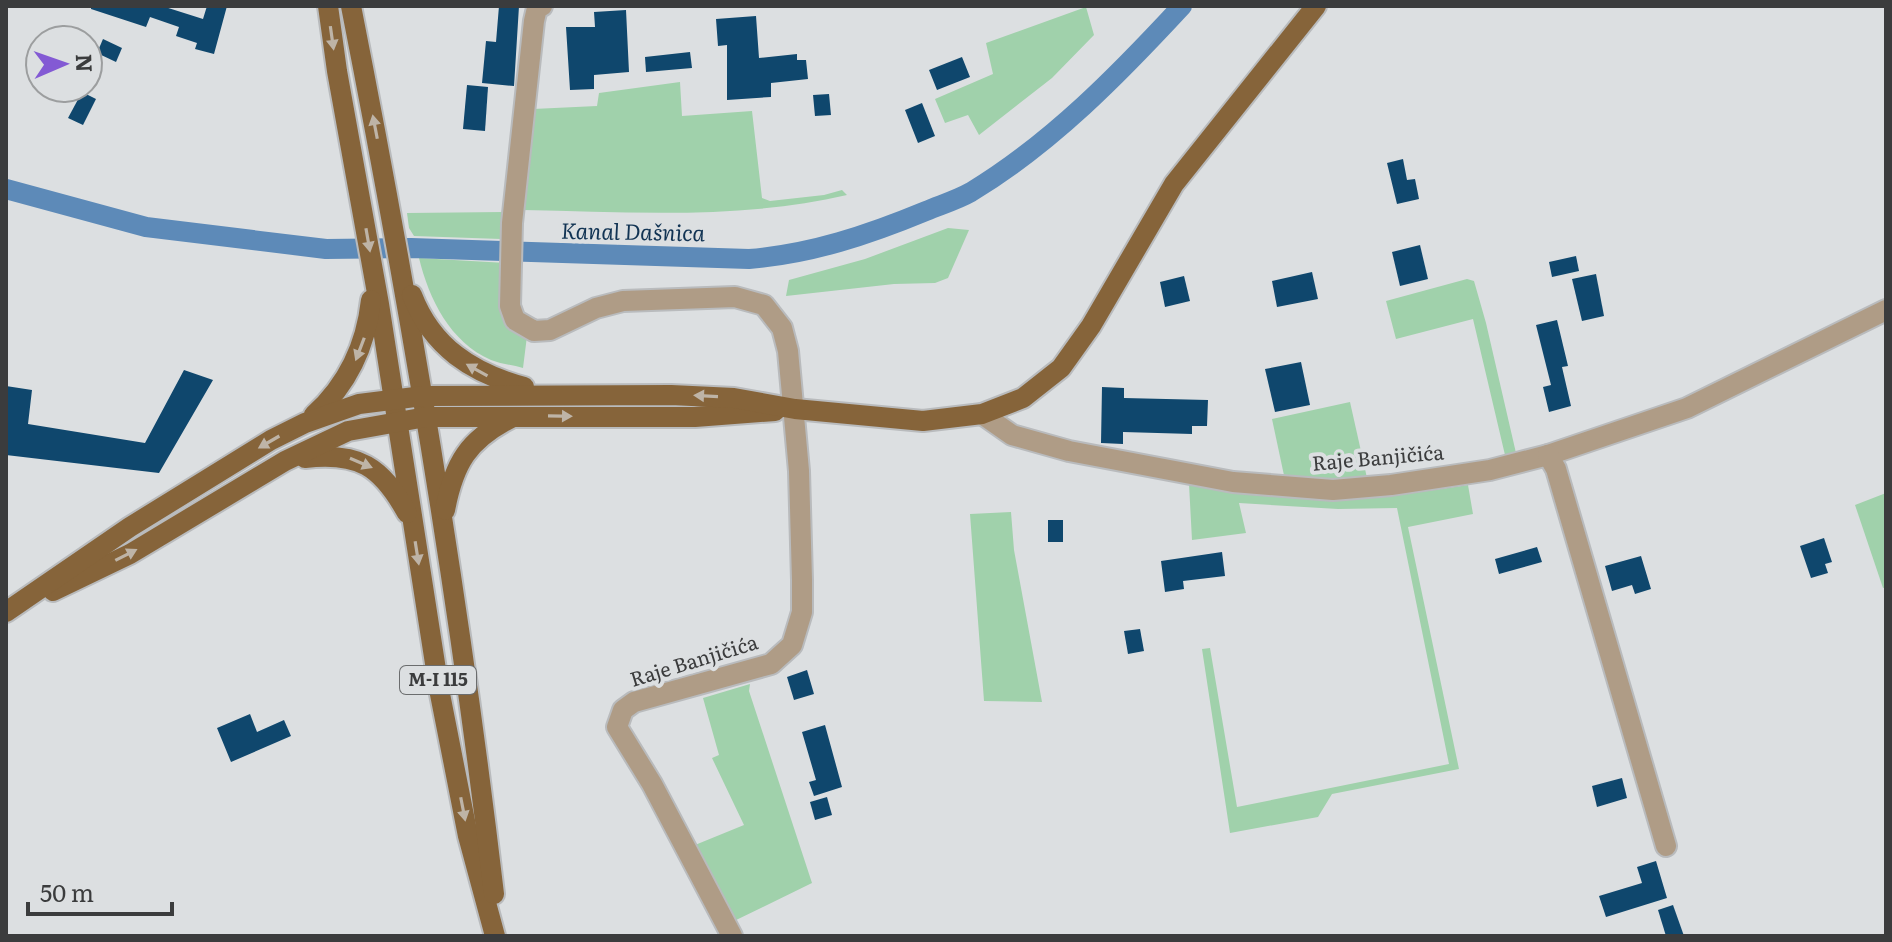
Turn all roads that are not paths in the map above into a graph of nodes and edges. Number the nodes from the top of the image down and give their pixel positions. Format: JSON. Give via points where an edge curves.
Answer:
{"nodes":[{"id":1,"x":328,"y":6,"type":"edge"},
{"id":2,"x":351,"y":6,"type":"edge"},
{"id":3,"x":1316,"y":6,"type":"edge"},
{"id":4,"x":539,"y":7,"type":"edge"},
{"id":5,"x":400,"y":266,"type":"junction"},
{"id":6,"x":374,"y":272,"type":"junction"},
{"id":7,"x":1886,"y":310,"type":"edge"},
{"id":8,"x":551,"y":394,"type":"junction"},
{"id":9,"x":423,"y":396,"type":"junction"},
{"id":10,"x":395,"y":399,"type":"junction"},
{"id":11,"x":795,"y":409,"type":"junction"},
{"id":12,"x":982,"y":414,"type":"junction"},
{"id":13,"x":516,"y":415,"type":"junction"},
{"id":14,"x":426,"y":417,"type":"junction"},
{"id":15,"x":398,"y":421,"type":"junction"},
{"id":16,"x":305,"y":423,"type":"junction"},
{"id":17,"x":1548,"y":455,"type":"junction"},
{"id":18,"x":285,"y":461,"type":"junction"},
{"id":19,"x":412,"y":522,"type":"junction"},
{"id":20,"x":442,"y":522,"type":"junction"},
{"id":21,"x":6,"y":613,"type":"edge"},
{"id":22,"x":1666,"y":846,"type":"dead end"},
{"id":23,"x":497,"y":936,"type":"edge"},
{"id":24,"x":732,"y":936,"type":"edge"}],
"edges":[{"from":1,"to":6,"type":"main road","number":"M-I 115","one_way":true},
{"from":5,"to":2,"type":"main road","number":"M-I 115","one_way":true},
{"from":3,"to":12,"type":"main road","via":[[1174,184],[1061,368],[1023,398]]},
{"from":4,"to":11,"type":"street","name":"Raje Banjičića","via":[[512,223],[510,306],[515,320],[534,331],[550,330],[623,301],[735,297],[764,305],[782,328]]},
{"from":8,"to":5,"type":"main road","one_way":true,"via":[[475,370],[445,349],[415,303]]},
{"from":5,"to":9,"type":"main road","number":"M-I 115"},
{"from":6,"to":10,"type":"main road","number":"M-I 115"},
{"from":6,"to":16,"type":"main road","one_way":true,"via":[[369,325],[353,368]]},
{"from":7,"to":17,"type":"street","name":"Raje Banjičića","via":[[1687,408]]},
{"from":8,"to":9,"type":"main road"},
{"from":11,"to":8,"type":"main road","one_way":true,"via":[[734,398]]},
{"from":9,"to":10,"type":"main road"},
{"from":9,"to":14,"type":"main road","number":"M-I 115"},
{"from":10,"to":15,"type":"main road","number":"M-I 115"},
{"from":10,"to":16,"type":"main road","via":[[359,404]]},
{"from":11,"to":12,"type":"main road","via":[[923,421]]},
{"from":13,"to":11,"type":"main road","one_way":true,"via":[[695,417]]},
{"from":11,"to":24,"type":"street","name":"Raje Banjičića","via":[[802,612],[792,645],[771,664],[634,702],[623,710],[617,727]]},
{"from":12,"to":17,"type":"street","name":"Raje Banjičića","via":[[1012,435],[1069,451],[1280,487],[1391,485]]},
{"from":13,"to":14,"type":"main road"},
{"from":13,"to":20,"type":"main road","via":[[474,441],[453,476]]},
{"from":14,"to":15,"type":"main road"},
{"from":14,"to":20,"type":"main road","number":"M-I 115"},
{"from":15,"to":18,"type":"main road","via":[[348,431]]},
{"from":15,"to":19,"type":"main road","number":"M-I 115"},
{"from":16,"to":21,"type":"main road","one_way":true,"via":[[130,527]]},
{"from":17,"to":22,"type":"street"},
{"from":18,"to":19,"type":"main road","one_way":true,"via":[[332,455],[370,465],[395,490]]},
{"from":21,"to":18,"type":"main road","one_way":true,"via":[[130,554]]},
{"from":19,"to":23,"type":"main road","number":"M-I 115","one_way":true,"via":[[468,836]]},
{"from":20,"to":23,"type":"main road","number":"M-I 115","via":[[477,754]]}]}
